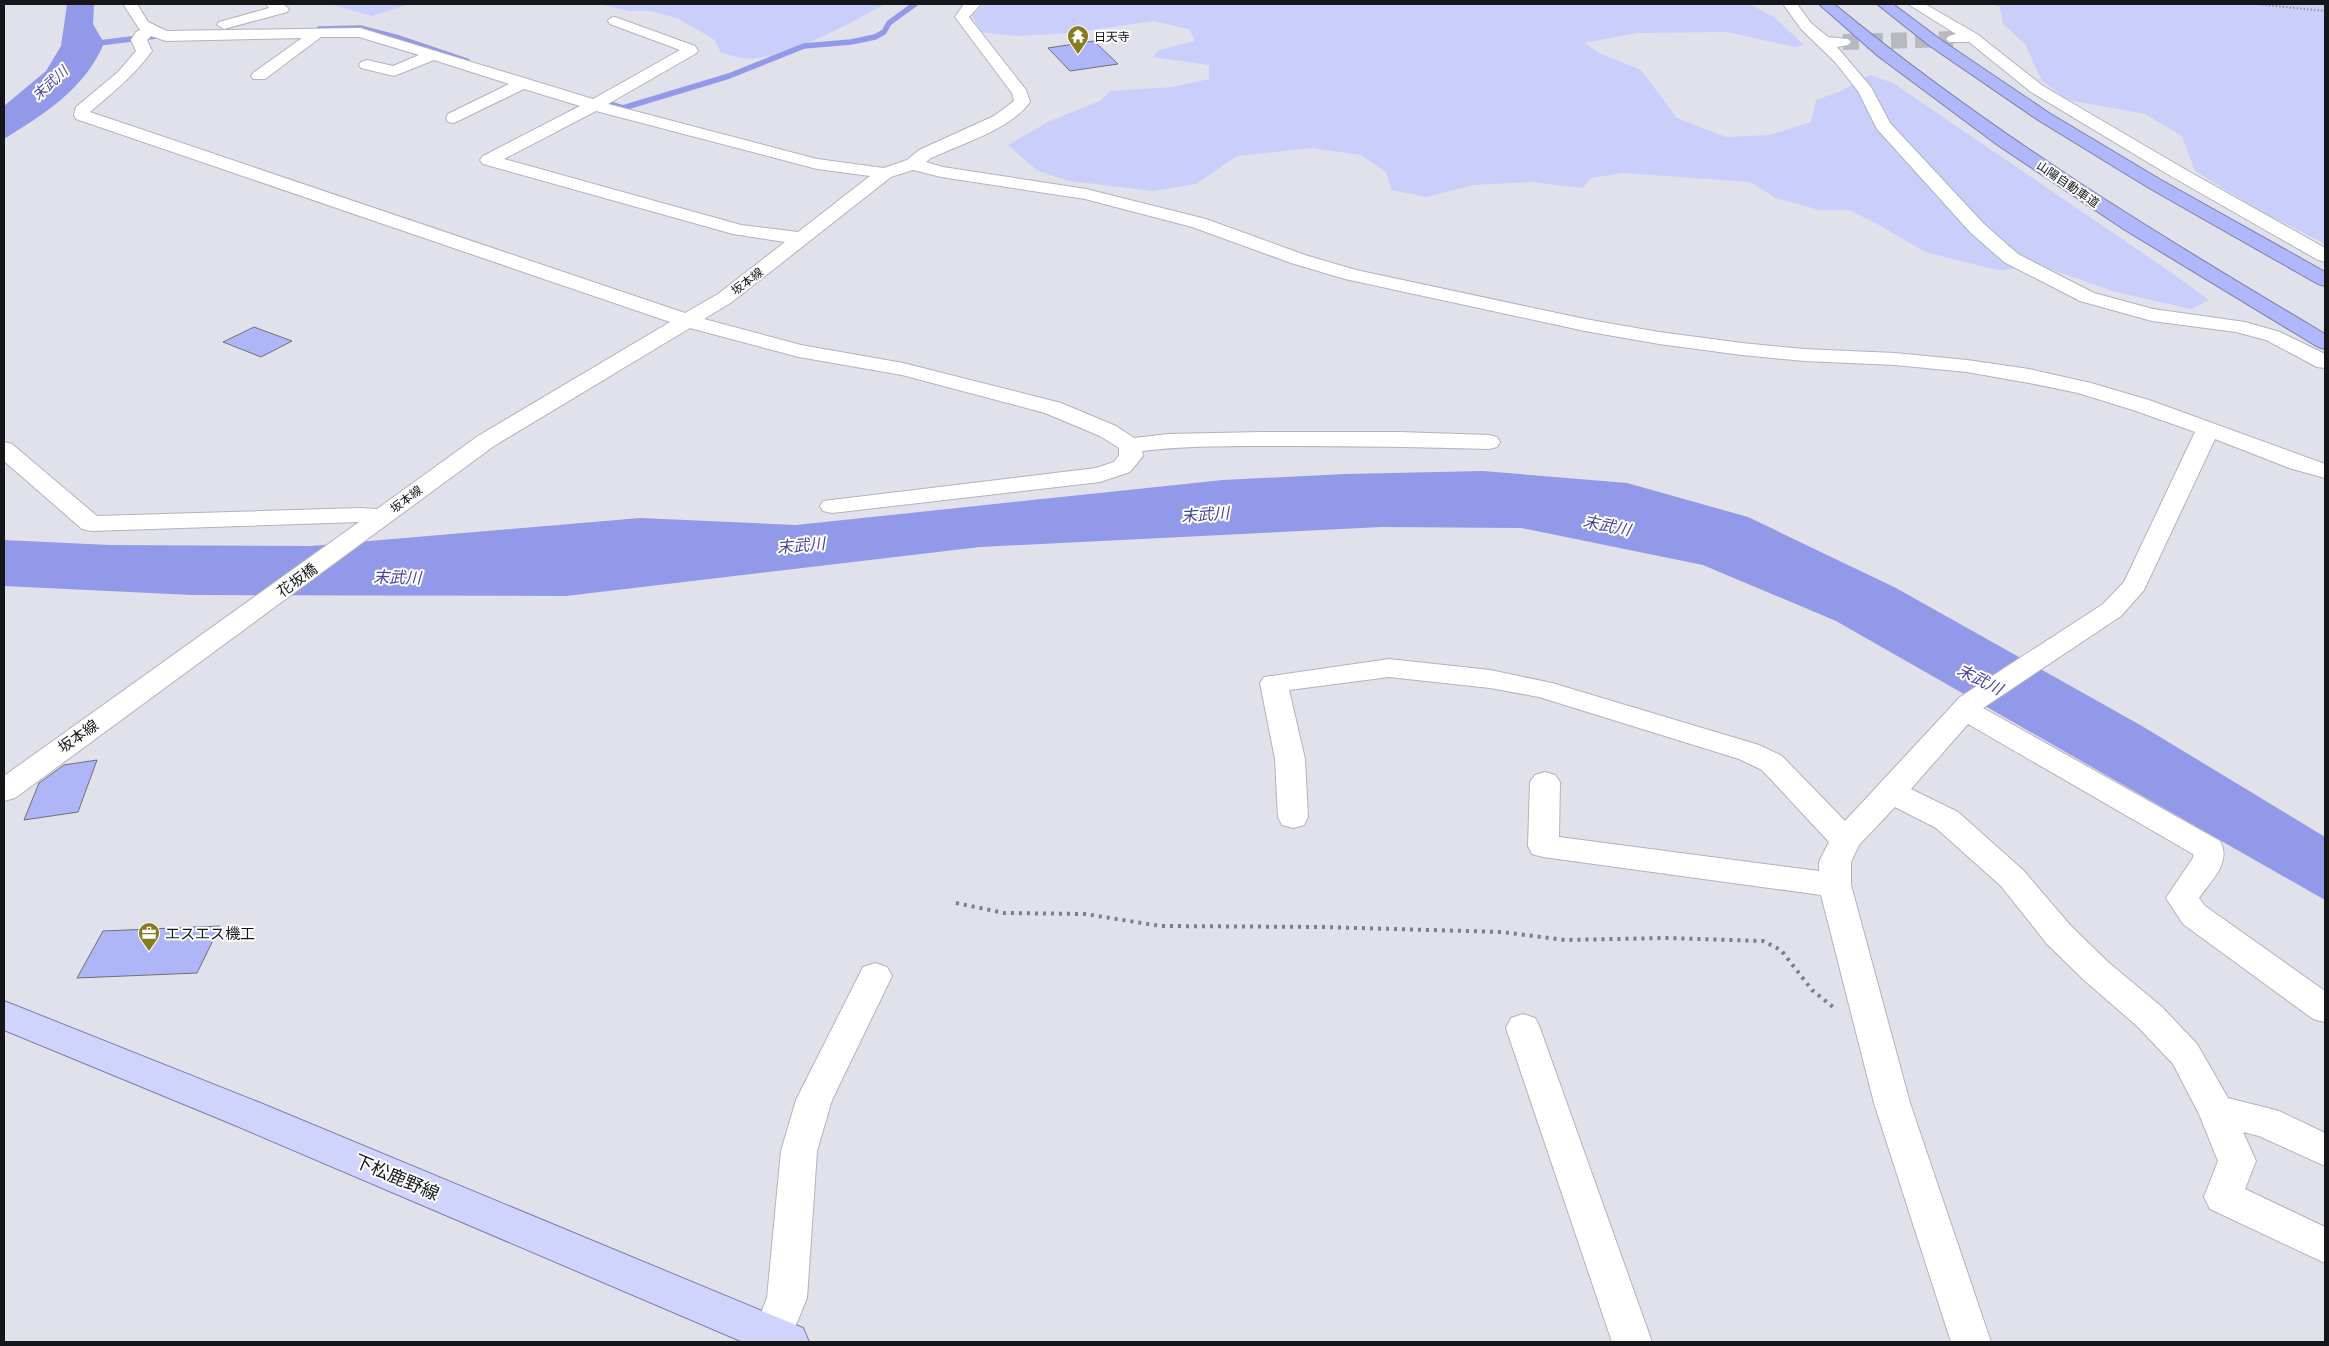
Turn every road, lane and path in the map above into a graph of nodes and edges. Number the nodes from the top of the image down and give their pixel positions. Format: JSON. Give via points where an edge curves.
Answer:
{"nodes":[{"id":1,"x":130,"y":4,"type":"edge"},
{"id":2,"x":273,"y":4,"type":"edge"},
{"id":3,"x":974,"y":4,"type":"edge"},
{"id":4,"x":1790,"y":4,"type":"edge"},
{"id":5,"x":1826,"y":4,"type":"edge"},
{"id":6,"x":1884,"y":4,"type":"edge"},
{"id":7,"x":1915,"y":4,"type":"edge"},
{"id":8,"x":2255,"y":4,"type":"edge"},
{"id":9,"x":2325,"y":11,"type":"edge"},
{"id":10,"x":615,"y":21,"type":"dead end"},
{"id":11,"x":319,"y":32,"type":"junction"},
{"id":12,"x":147,"y":35,"type":"junction"},
{"id":13,"x":1972,"y":38,"type":"junction"},
{"id":14,"x":1953,"y":39,"type":"tunnel mouth"},
{"id":15,"x":1824,"y":42,"type":"junction"},
{"id":16,"x":1843,"y":42,"type":"tunnel mouth"},
{"id":17,"x":433,"y":54,"type":"junction"},
{"id":18,"x":367,"y":65,"type":"dead end"},
{"id":19,"x":259,"y":76,"type":"dead end"},
{"id":20,"x":523,"y":83,"type":"junction"},
{"id":21,"x":598,"y":103,"type":"junction"},
{"id":22,"x":454,"y":118,"type":"dead end"},
{"id":23,"x":913,"y":164,"type":"junction"},
{"id":24,"x":885,"y":173,"type":"junction"},
{"id":25,"x":800,"y":238,"type":"junction"},
{"id":26,"x":2325,"y":256,"type":"edge"},
{"id":27,"x":2325,"y":280,"type":"edge"},
{"id":28,"x":688,"y":321,"type":"junction"},
{"id":29,"x":2325,"y":343,"type":"edge"},
{"id":30,"x":2325,"y":362,"type":"edge"},
{"id":31,"x":2208,"y":429,"type":"junction"},
{"id":32,"x":1490,"y":442,"type":"dead end"},
{"id":33,"x":1130,"y":445,"type":"junction"},
{"id":34,"x":4,"y":449,"type":"edge"},
{"id":35,"x":2325,"y":471,"type":"edge"},
{"id":36,"x":832,"y":506,"type":"dead end"},
{"id":37,"x":374,"y":523,"type":"junction"},
{"id":38,"x":228,"y":631,"type":"joint"},
{"id":39,"x":1967,"y":707,"type":"junction"},
{"id":40,"x":1545,"y":782,"type":"dead end"},
{"id":41,"x":4,"y":791,"type":"edge"},
{"id":42,"x":1891,"y":792,"type":"junction"},
{"id":43,"x":1293,"y":817,"type":"dead end"},
{"id":44,"x":1846,"y":839,"type":"junction"},
{"id":45,"x":1835,"y":885,"type":"junction"},
{"id":46,"x":956,"y":903,"type":"dead end"},
{"id":47,"x":875,"y":976,"type":"dead end"},
{"id":48,"x":2325,"y":1009,"type":"edge"},
{"id":49,"x":4,"y":1015,"type":"edge"},
{"id":50,"x":1523,"y":1028,"type":"dead end"},
{"id":51,"x":1871,"y":1030,"type":"junction"},
{"id":52,"x":2216,"y":1110,"type":"junction"},
{"id":53,"x":2325,"y":1150,"type":"edge"},
{"id":54,"x":2325,"y":1246,"type":"edge"},
{"id":55,"x":781,"y":1339,"type":"edge"},
{"id":56,"x":1632,"y":1342,"type":"edge"},
{"id":57,"x":1971,"y":1342,"type":"edge"}],
"edges":[{"from":1,"to":12,"type":"street"},
{"from":2,"to":12,"type":"street","via":[[282,9],[210,29],[179,29]]},
{"from":3,"to":23,"type":"street","name":"坂本線","via":[[962,17],[1020,93],[1022,102],[1000,120],[925,154]]},
{"from":4,"to":15,"type":"street","via":[[1806,26]]},
{"from":5,"to":29,"type":"highway","name":"山陽自動車道","via":[[1938,94],[2041,166],[2160,244]]},
{"from":6,"to":27,"type":"highway","via":[[1984,76],[2110,157]]},
{"from":7,"to":13,"type":"street"},
{"from":8,"to":9,"type":"path"},
{"from":10,"to":21,"type":"street","via":[[690,51]]},
{"from":11,"to":12,"type":"street","via":[[202,37]]},
{"from":11,"to":17,"type":"street","via":[[360,32]]},
{"from":11,"to":19,"type":"street"},
{"from":12,"to":28,"type":"street","via":[[140,58],[82,111],[82,115]]},
{"from":13,"to":14,"type":"street"},
{"from":13,"to":26,"type":"street","via":[[2036,89]]},
{"from":15,"to":16,"type":"street"},
{"from":15,"to":30,"type":"street","via":[[1865,90],[1889,132],[1977,228],[2011,258],[2087,297],[2152,314],[2238,326],[2273,336]]},
{"from":17,"to":18,"type":"street","via":[[394,71]]},
{"from":17,"to":20,"type":"street"},
{"from":20,"to":21,"type":"street"},
{"from":20,"to":22,"type":"street"},
{"from":21,"to":24,"type":"street","via":[[817,164]]},
{"from":21,"to":25,"type":"street","via":[[489,160],[740,230]]},
{"from":23,"to":24,"type":"street","name":"坂本線"},
{"from":23,"to":31,"type":"street","via":[[941,172],[1086,194],[1199,223],[1352,275],[1584,325],[1742,348],[1913,361],[2029,376],[2141,405]]},
{"from":24,"to":25,"type":"street","name":"坂本線"},
{"from":25,"to":28,"type":"street","name":"坂本線","via":[[725,298]]},
{"from":28,"to":33,"type":"street","via":[[799,351],[902,369],[1053,408],[1108,431]]},
{"from":28,"to":37,"type":"street","name":"坂本線","via":[[486,441]]},
{"from":31,"to":35,"type":"street"},
{"from":31,"to":39,"type":"street","via":[[2135,584],[2112,610]]},
{"from":32,"to":33,"type":"street","via":[[1261,439]]},
{"from":33,"to":36,"type":"street","via":[[1131,456],[1122,467],[1100,475]]},
{"from":34,"to":37,"type":"street","via":[[91,524],[360,515]]},
{"from":37,"to":38,"type":"street","name":"花坂橋"},
{"from":38,"to":41,"type":"street","name":"坂本線"},
{"from":39,"to":42,"type":"street"},
{"from":39,"to":48,"type":"street","via":[[2209,849],[2209,860],[2182,898],[2194,914]]},
{"from":40,"to":45,"type":"street","via":[[1543,846]]},
{"from":42,"to":44,"type":"street"},
{"from":42,"to":52,"type":"street","via":[[1947,820],[2012,878],[2059,935],[2150,1016],[2186,1054]]},
{"from":43,"to":44,"type":"street","via":[[1290,759],[1274,683],[1389,668],[1490,679],[1542,689],[1749,752],[1772,763]]},
{"from":44,"to":45,"type":"street","via":[[1835,862]]},
{"from":45,"to":51,"type":"street"},
{"from":46,"to":51,"type":"path","via":[[1004,913],[1085,914],[1161,926],[1502,932],[1565,940],[1666,938],[1763,941],[1781,950],[1812,990],[1857,1026]]},
{"from":47,"to":55,"type":"street","via":[[814,1100],[799,1151]]},
{"from":49,"to":55,"type":"main road","name":"下松鹿野線"},
{"from":50,"to":56,"type":"street"},
{"from":51,"to":57,"type":"street"},
{"from":52,"to":53,"type":"street","via":[[2266,1122]]},
{"from":52,"to":54,"type":"street","via":[[2237,1162],[2224,1197]]}]}
